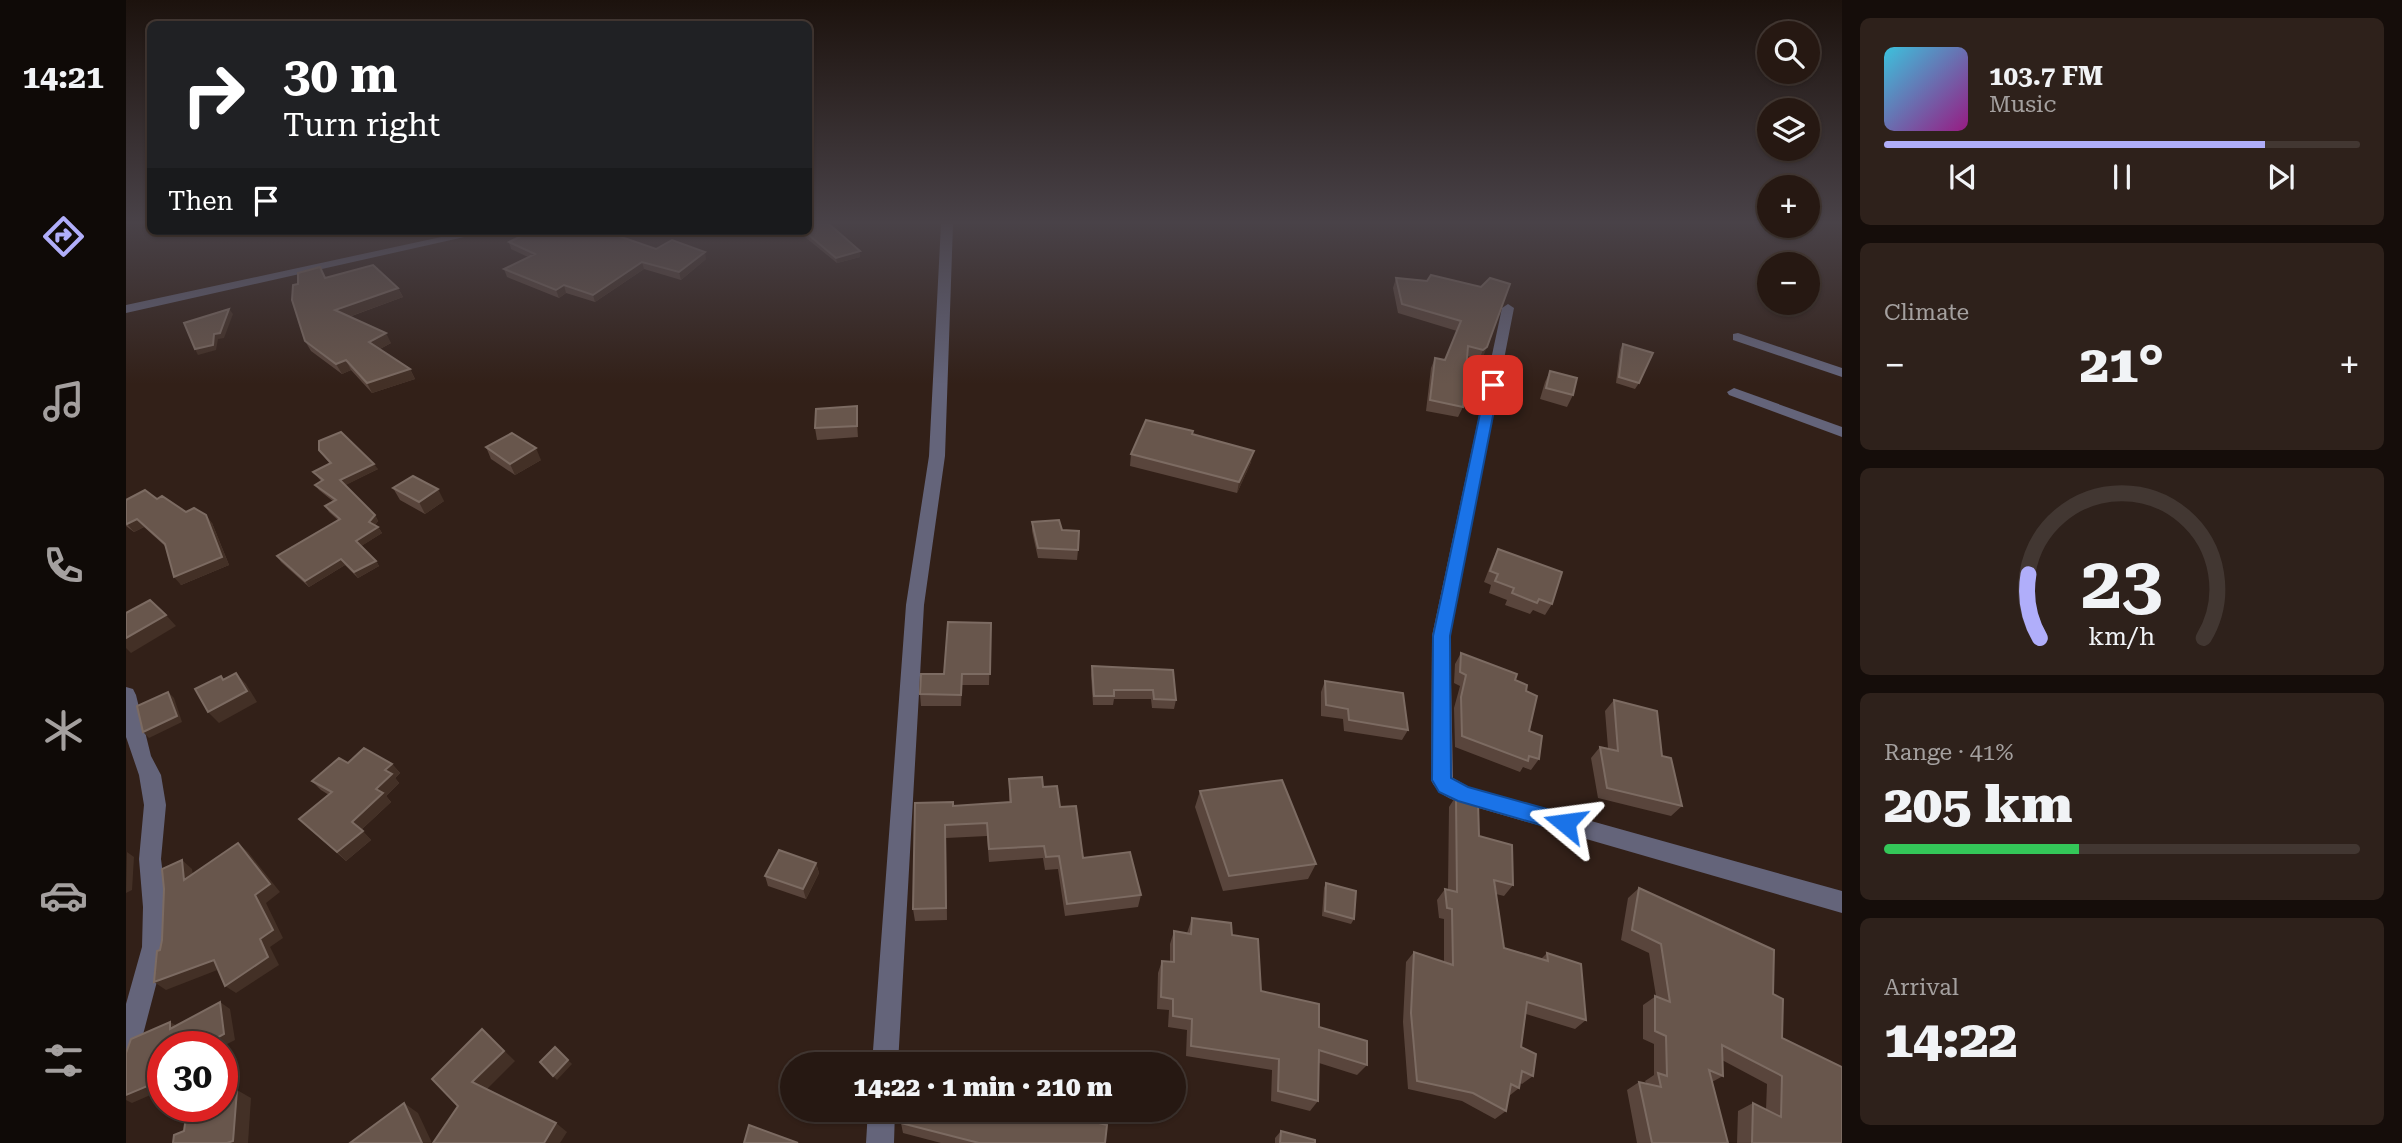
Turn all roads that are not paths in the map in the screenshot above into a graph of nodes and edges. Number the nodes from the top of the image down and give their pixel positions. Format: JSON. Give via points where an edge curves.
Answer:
{"nodes":[{"id":1,"x":272,"y":277,"type":"edge"},
{"id":2,"x":945,"y":277,"type":"edge"},
{"id":3,"x":1508,"y":308,"type":"edge"},
{"id":4,"x":126,"y":309,"type":"edge"},
{"id":5,"x":1738,"y":337,"type":"dead end"},
{"id":6,"x":1842,"y":373,"type":"edge"},
{"id":7,"x":1734,"y":392,"type":"dead end"},
{"id":8,"x":1842,"y":432,"type":"edge"},
{"id":9,"x":126,"y":695,"type":"edge"},
{"id":10,"x":1842,"y":902,"type":"edge"},
{"id":11,"x":126,"y":1050,"type":"edge"},
{"id":12,"x":886,"y":1052,"type":"edge"},
{"id":13,"x":881,"y":1122,"type":"edge"},
{"id":14,"x":880,"y":1143,"type":"edge"}],
"edges":[{"from":1,"to":4,"type":"street"},
{"from":2,"to":12,"type":"street","via":[[937,456],[915,605]]},
{"from":3,"to":10,"type":"street","via":[[1441,636],[1442,780],[1465,795]]},
{"from":5,"to":6,"type":"street"},
{"from":7,"to":8,"type":"street"},
{"from":9,"to":11,"type":"street","via":[[155,805],[150,859],[154,947]]},
{"from":13,"to":14,"type":"street"}]}
